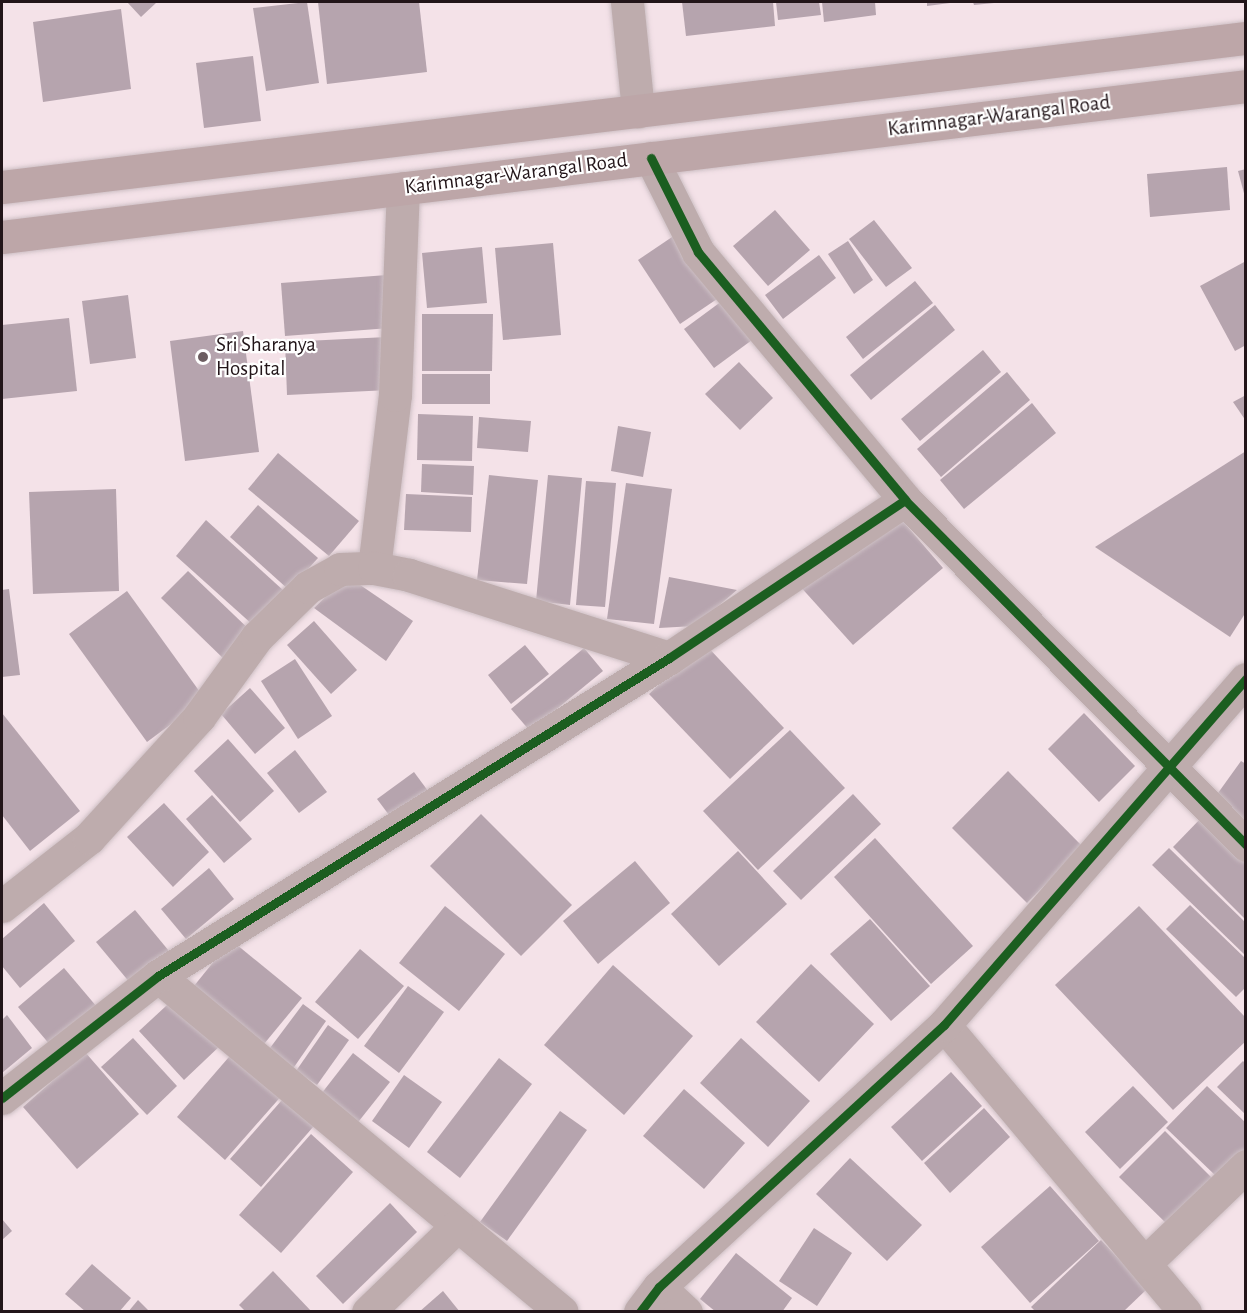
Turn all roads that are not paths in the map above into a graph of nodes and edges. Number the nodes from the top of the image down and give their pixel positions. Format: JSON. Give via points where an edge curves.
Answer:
{"nodes":[{"id":1,"x":627,"y":2,"type":"edge"},
{"id":2,"x":1245,"y":38,"type":"edge"},
{"id":3,"x":1245,"y":86,"type":"edge"},
{"id":4,"x":638,"y":111,"type":"junction"},
{"id":5,"x":651,"y":158,"type":"junction"},
{"id":6,"x":2,"y":187,"type":"edge"},
{"id":7,"x":403,"y":188,"type":"junction"},
{"id":8,"x":2,"y":237,"type":"edge"},
{"id":9,"x":905,"y":500,"type":"junction"},
{"id":10,"x":374,"y":568,"type":"junction"},
{"id":11,"x":669,"y":658,"type":"junction"},
{"id":12,"x":1245,"y":679,"type":"edge"},
{"id":13,"x":1168,"y":769,"type":"junction"},
{"id":14,"x":1245,"y":845,"type":"edge"},
{"id":15,"x":2,"y":906,"type":"edge"},
{"id":16,"x":158,"y":976,"type":"junction"},
{"id":17,"x":944,"y":1025,"type":"junction"},
{"id":18,"x":2,"y":1098,"type":"edge"},
{"id":19,"x":1245,"y":1166,"type":"edge"},
{"id":20,"x":456,"y":1227,"type":"junction"},
{"id":21,"x":1145,"y":1263,"type":"junction"},
{"id":22,"x":649,"y":1299,"type":"edge"},
{"id":23,"x":368,"y":1311,"type":"edge"},
{"id":24,"x":562,"y":1311,"type":"edge"},
{"id":25,"x":687,"y":1311,"type":"edge"},
{"id":26,"x":1185,"y":1311,"type":"edge"}],
"edges":[{"from":1,"to":4,"type":"street"},
{"from":2,"to":4,"type":"highway"},
{"from":3,"to":5,"type":"highway","name":"Karimnagar-Warangal Road"},
{"from":4,"to":6,"type":"highway"},
{"from":5,"to":7,"type":"highway","name":"Karimnagar-Warangal Road"},
{"from":5,"to":9,"type":"street","via":[[698,252]]},
{"from":7,"to":8,"type":"highway","name":"Karimnagar-Warangal Road"},
{"from":7,"to":10,"type":"street","via":[[394,395]]},
{"from":9,"to":11,"type":"street"},
{"from":9,"to":13,"type":"street"},
{"from":10,"to":11,"type":"street"},
{"from":10,"to":15,"type":"street","via":[[340,569],[308,587],[257,637],[199,717],[89,837]]},
{"from":11,"to":16,"type":"street"},
{"from":12,"to":13,"type":"street"},
{"from":13,"to":14,"type":"street"},
{"from":13,"to":17,"type":"street"},
{"from":16,"to":18,"type":"street"},
{"from":16,"to":20,"type":"street"},
{"from":17,"to":21,"type":"street"},
{"from":17,"to":22,"type":"street"},
{"from":19,"to":21,"type":"street"},
{"from":20,"to":23,"type":"street"},
{"from":20,"to":24,"type":"street"},
{"from":21,"to":26,"type":"street"},
{"from":22,"to":25,"type":"street"}]}
